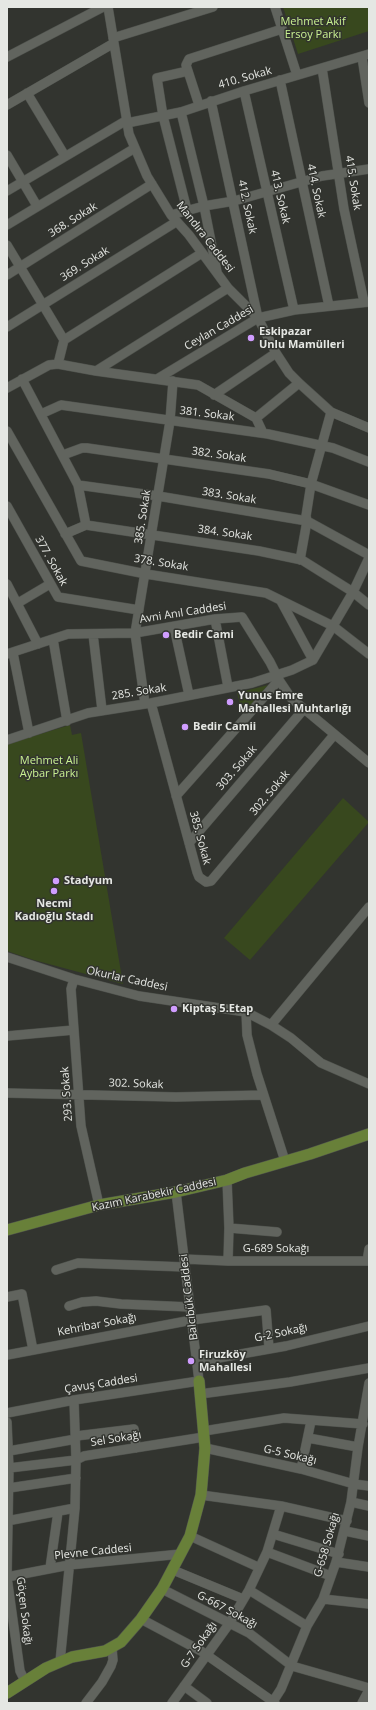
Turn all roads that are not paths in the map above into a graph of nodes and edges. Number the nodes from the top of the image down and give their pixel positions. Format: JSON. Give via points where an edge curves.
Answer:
{"nodes":[{"id":1,"x":103,"y":7,"type":"edge"},
{"id":2,"x":108,"y":7,"type":"edge"},
{"id":3,"x":213,"y":7,"type":"edge"},
{"id":4,"x":275,"y":7,"type":"edge"},
{"id":5,"x":282,"y":29,"type":"junction"},
{"id":6,"x":113,"y":40,"type":"junction"},
{"id":7,"x":365,"y":56,"type":"edge"},
{"id":8,"x":7,"y":57,"type":"edge"},
{"id":9,"x":322,"y":68,"type":"junction"},
{"id":10,"x":188,"y":71,"type":"junction"},
{"id":11,"x":297,"y":75,"type":"junction"},
{"id":12,"x":280,"y":80,"type":"junction"},
{"id":13,"x":244,"y":91,"type":"junction"},
{"id":14,"x":368,"y":92,"type":"edge"},
{"id":15,"x":27,"y":93,"type":"junction"},
{"id":16,"x":211,"y":101,"type":"junction"},
{"id":17,"x":369,"y":103,"type":"edge"},
{"id":18,"x":7,"y":105,"type":"edge"},
{"id":19,"x":199,"y":105,"type":"junction"},
{"id":20,"x":181,"y":112,"type":"junction"},
{"id":21,"x":164,"y":116,"type":"junction"},
{"id":22,"x":127,"y":122,"type":"junction"},
{"id":23,"x":135,"y":148,"type":"junction"},
{"id":24,"x":7,"y":155,"type":"edge"},
{"id":25,"x":65,"y":156,"type":"junction"},
{"id":26,"x":369,"y":169,"type":"edge"},
{"id":27,"x":339,"y":172,"type":"junction"},
{"id":28,"x":301,"y":181,"type":"junction"},
{"id":29,"x":23,"y":182,"type":"junction"},
{"id":30,"x":152,"y":184,"type":"junction"},
{"id":31,"x":7,"y":192,"type":"edge"},
{"id":32,"x":267,"y":192,"type":"junction"},
{"id":33,"x":234,"y":201,"type":"junction"},
{"id":34,"x":37,"y":206,"type":"junction"},
{"id":35,"x":204,"y":206,"type":"junction"},
{"id":36,"x":187,"y":210,"type":"junction"},
{"id":37,"x":173,"y":218,"type":"junction"},
{"id":38,"x":7,"y":226,"type":"edge"},
{"id":39,"x":7,"y":245,"type":"edge"},
{"id":40,"x":202,"y":253,"type":"junction"},
{"id":41,"x":20,"y":267,"type":"junction"},
{"id":42,"x":218,"y":274,"type":"junction"},
{"id":43,"x":7,"y":275,"type":"edge"},
{"id":44,"x":228,"y":288,"type":"junction"},
{"id":45,"x":366,"y":302,"type":"edge"},
{"id":46,"x":42,"y":304,"type":"junction"},
{"id":47,"x":329,"y":306,"type":"junction"},
{"id":48,"x":294,"y":310,"type":"junction"},
{"id":49,"x":258,"y":318,"type":"junction"},
{"id":50,"x":7,"y":327,"type":"edge"},
{"id":51,"x":64,"y":340,"type":"junction"},
{"id":52,"x":276,"y":353,"type":"junction"},
{"id":53,"x":58,"y":364,"type":"junction"},
{"id":54,"x":96,"y":371,"type":"junction"},
{"id":55,"x":22,"y":379,"type":"junction"},
{"id":56,"x":157,"y":379,"type":"junction"},
{"id":57,"x":173,"y":381,"type":"junction"},
{"id":58,"x":298,"y":383,"type":"junction"},
{"id":59,"x":7,"y":388,"type":"edge"},
{"id":60,"x":214,"y":395,"type":"junction"},
{"id":61,"x":331,"y":412,"type":"junction"},
{"id":62,"x":41,"y":414,"type":"junction"},
{"id":63,"x":256,"y":418,"type":"junction"},
{"id":64,"x":170,"y":421,"type":"junction"},
{"id":65,"x":369,"y":428,"type":"edge"},
{"id":66,"x":7,"y":431,"type":"edge"},
{"id":67,"x":263,"y":433,"type":"junction"},
{"id":68,"x":322,"y":446,"type":"junction"},
{"id":69,"x":63,"y":455,"type":"junction"},
{"id":70,"x":163,"y":459,"type":"junction"},
{"id":71,"x":369,"y":462,"type":"edge"},
{"id":72,"x":311,"y":484,"type":"junction"},
{"id":73,"x":78,"y":486,"type":"junction"},
{"id":74,"x":158,"y":496,"type":"junction"},
{"id":75,"x":369,"y":505,"type":"edge"},
{"id":76,"x":7,"y":506,"type":"edge"},
{"id":77,"x":307,"y":521,"type":"junction"},
{"id":78,"x":86,"y":525,"type":"junction"},
{"id":79,"x":65,"y":534,"type":"junction"},
{"id":80,"x":152,"y":535,"type":"junction"},
{"id":81,"x":369,"y":555,"type":"edge"},
{"id":82,"x":369,"y":558,"type":"edge"},
{"id":83,"x":300,"y":560,"type":"junction"},
{"id":84,"x":146,"y":574,"type":"junction"},
{"id":85,"x":7,"y":584,"type":"edge"},
{"id":86,"x":50,"y":584,"type":"junction"},
{"id":87,"x":353,"y":592,"type":"junction"},
{"id":88,"x":281,"y":601,"type":"junction"},
{"id":89,"x":18,"y":603,"type":"junction"},
{"id":90,"x":369,"y":605,"type":"edge"},
{"id":91,"x":139,"y":610,"type":"junction"},
{"id":92,"x":215,"y":619,"type":"junction"},
{"id":93,"x":174,"y":626,"type":"junction"},
{"id":94,"x":333,"y":626,"type":"junction"},
{"id":95,"x":135,"y":633,"type":"junction"},
{"id":96,"x":93,"y":634,"type":"junction"},
{"id":97,"x":53,"y":639,"type":"junction"},
{"id":98,"x":38,"y":644,"type":"junction"},
{"id":99,"x":10,"y":653,"type":"edge"},
{"id":100,"x":369,"y":654,"type":"edge"},
{"id":101,"x":313,"y":660,"type":"junction"},
{"id":102,"x":278,"y":678,"type":"junction"},
{"id":103,"x":228,"y":687,"type":"junction"},
{"id":104,"x":189,"y":695,"type":"junction"},
{"id":105,"x":148,"y":704,"type":"junction"},
{"id":106,"x":304,"y":709,"type":"junction"},
{"id":107,"x":102,"y":710,"type":"junction"},
{"id":108,"x":67,"y":721,"type":"junction"},
{"id":109,"x":29,"y":733,"type":"junction"},
{"id":110,"x":334,"y":734,"type":"junction"},
{"id":111,"x":7,"y":740,"type":"edge"},
{"id":112,"x":369,"y":763,"type":"edge"},
{"id":113,"x":176,"y":796,"type":"junction"},
{"id":114,"x":189,"y":843,"type":"junction"},
{"id":115,"x":206,"y":882,"type":"joint"},
{"id":116,"x":369,"y":907,"type":"edge"},
{"id":117,"x":7,"y":957,"type":"edge"},
{"id":118,"x":74,"y":979,"type":"junction"},
{"id":119,"x":246,"y":1012,"type":"junction"},
{"id":120,"x":271,"y":1025,"type":"junction"},
{"id":121,"x":74,"y":1030,"type":"junction"},
{"id":122,"x":7,"y":1036,"type":"edge"},
{"id":123,"x":369,"y":1084,"type":"edge"},
{"id":124,"x":7,"y":1093,"type":"edge"},
{"id":125,"x":80,"y":1095,"type":"junction"},
{"id":126,"x":263,"y":1095,"type":"junction"},
{"id":127,"x":369,"y":1134,"type":"edge"},
{"id":128,"x":285,"y":1161,"type":"junction"},
{"id":129,"x":227,"y":1180,"type":"junction"},
{"id":130,"x":176,"y":1192,"type":"junction"},
{"id":131,"x":99,"y":1205,"type":"junction"},
{"id":132,"x":229,"y":1228,"type":"junction"},
{"id":133,"x":7,"y":1230,"type":"edge"},
{"id":134,"x":276,"y":1232,"type":"dead end"},
{"id":135,"x":369,"y":1249,"type":"edge"},
{"id":136,"x":228,"y":1261,"type":"junction"},
{"id":137,"x":368,"y":1261,"type":"edge"},
{"id":138,"x":185,"y":1263,"type":"junction"},
{"id":139,"x":56,"y":1270,"type":"dead end"},
{"id":140,"x":7,"y":1297,"type":"edge"},
{"id":141,"x":68,"y":1306,"type":"dead end"},
{"id":142,"x":190,"y":1307,"type":"junction"},
{"id":143,"x":192,"y":1320,"type":"junction"},
{"id":144,"x":369,"y":1326,"type":"edge"},
{"id":145,"x":268,"y":1348,"type":"junction"},
{"id":146,"x":33,"y":1350,"type":"junction"},
{"id":147,"x":7,"y":1355,"type":"edge"},
{"id":148,"x":196,"y":1362,"type":"junction"},
{"id":149,"x":369,"y":1368,"type":"edge"},
{"id":150,"x":199,"y":1381,"type":"junction"},
{"id":151,"x":369,"y":1384,"type":"edge"},
{"id":152,"x":200,"y":1394,"type":"junction"},
{"id":153,"x":74,"y":1400,"type":"junction"},
{"id":154,"x":7,"y":1413,"type":"edge"},
{"id":155,"x":311,"y":1421,"type":"junction"},
{"id":156,"x":7,"y":1422,"type":"edge"},
{"id":157,"x":363,"y":1424,"type":"junction"},
{"id":158,"x":204,"y":1434,"type":"junction"},
{"id":159,"x":76,"y":1437,"type":"junction"},
{"id":160,"x":308,"y":1438,"type":"junction"},
{"id":161,"x":362,"y":1442,"type":"edge"},
{"id":162,"x":136,"y":1448,"type":"junction"},
{"id":163,"x":205,"y":1448,"type":"junction"},
{"id":164,"x":8,"y":1451,"type":"junction"},
{"id":165,"x":76,"y":1460,"type":"junction"},
{"id":166,"x":9,"y":1468,"type":"junction"},
{"id":167,"x":302,"y":1469,"type":"junction"},
{"id":168,"x":76,"y":1478,"type":"junction"},
{"id":169,"x":354,"y":1484,"type":"junction"},
{"id":170,"x":369,"y":1486,"type":"edge"},
{"id":171,"x":9,"y":1488,"type":"junction"},
{"id":172,"x":201,"y":1495,"type":"junction"},
{"id":173,"x":351,"y":1502,"type":"junction"},
{"id":174,"x":281,"y":1506,"type":"junction"},
{"id":175,"x":369,"y":1506,"type":"edge"},
{"id":176,"x":75,"y":1508,"type":"junction"},
{"id":177,"x":58,"y":1512,"type":"junction"},
{"id":178,"x":7,"y":1521,"type":"edge"},
{"id":179,"x":347,"y":1521,"type":"junction"},
{"id":180,"x":345,"y":1531,"type":"junction"},
{"id":181,"x":273,"y":1534,"type":"junction"},
{"id":182,"x":190,"y":1536,"type":"junction"},
{"id":183,"x":369,"y":1536,"type":"edge"},
{"id":184,"x":267,"y":1552,"type":"junction"},
{"id":185,"x":182,"y":1554,"type":"junction"},
{"id":186,"x":337,"y":1558,"type":"junction"},
{"id":187,"x":69,"y":1565,"type":"junction"},
{"id":188,"x":258,"y":1567,"type":"junction"},
{"id":189,"x":369,"y":1567,"type":"edge"},
{"id":190,"x":50,"y":1568,"type":"junction"},
{"id":191,"x":173,"y":1570,"type":"junction"},
{"id":192,"x":332,"y":1576,"type":"junction"},
{"id":193,"x":7,"y":1577,"type":"edge"},
{"id":194,"x":162,"y":1589,"type":"junction"},
{"id":195,"x":249,"y":1590,"type":"junction"},
{"id":196,"x":323,"y":1599,"type":"junction"},
{"id":197,"x":243,"y":1600,"type":"junction"},
{"id":198,"x":369,"y":1604,"type":"edge"},
{"id":199,"x":141,"y":1619,"type":"junction"},
{"id":200,"x":229,"y":1624,"type":"junction"},
{"id":201,"x":307,"y":1626,"type":"junction"},
{"id":202,"x":112,"y":1648,"type":"junction"},
{"id":203,"x":207,"y":1655,"type":"junction"},
{"id":204,"x":60,"y":1662,"type":"junction"},
{"id":205,"x":292,"y":1666,"type":"junction"},
{"id":206,"x":25,"y":1681,"type":"junction"},
{"id":207,"x":184,"y":1686,"type":"junction"},
{"id":208,"x":369,"y":1689,"type":"edge"},
{"id":209,"x":7,"y":1693,"type":"edge"},
{"id":210,"x":86,"y":1703,"type":"edge"},
{"id":211,"x":172,"y":1703,"type":"edge"},
{"id":212,"x":207,"y":1703,"type":"edge"},
{"id":213,"x":273,"y":1703,"type":"edge"},
{"id":214,"x":362,"y":1703,"type":"edge"}],
"edges":[{"from":1,"to":8,"type":"street"},
{"from":2,"to":6,"type":"street","name":"Mandıra Caddesi"},
{"from":3,"to":6,"type":"street"},
{"from":4,"to":5,"type":"street"},
{"from":5,"to":10,"type":"street","via":[[189,59],[186,65]]},
{"from":5,"to":11,"type":"street"},
{"from":6,"to":15,"type":"street"},
{"from":6,"to":22,"type":"street","name":"Mandıra Caddesi"},
{"from":7,"to":9,"type":"street","name":"410. Sokak"},
{"from":7,"to":14,"type":"street"},
{"from":9,"to":11,"type":"street","name":"410. Sokak"},
{"from":9,"to":27,"type":"street","name":"415. Sokak"},
{"from":10,"to":19,"type":"street"},
{"from":10,"to":21,"type":"street","via":[[157,78]]},
{"from":11,"to":12,"type":"street","name":"410. Sokak"},
{"from":12,"to":13,"type":"street","name":"410. Sokak"},
{"from":12,"to":28,"type":"street","name":"414. Sokak"},
{"from":13,"to":16,"type":"street","name":"410. Sokak"},
{"from":13,"to":32,"type":"street","name":"413. Sokak"},
{"from":14,"to":17,"type":"street"},
{"from":15,"to":18,"type":"street"},
{"from":15,"to":25,"type":"street"},
{"from":16,"to":19,"type":"street","name":"410. Sokak"},
{"from":16,"to":33,"type":"street","name":"412. Sokak"},
{"from":19,"to":20,"type":"street","name":"410. Sokak"},
{"from":20,"to":21,"type":"street","name":"410. Sokak"},
{"from":20,"to":35,"type":"street"},
{"from":21,"to":22,"type":"street","name":"410. Sokak"},
{"from":21,"to":36,"type":"street"},
{"from":22,"to":23,"type":"street","name":"Mandıra Caddesi"},
{"from":22,"to":25,"type":"street","name":"410. Sokak"},
{"from":23,"to":30,"type":"street","name":"Mandıra Caddesi"},
{"from":23,"to":34,"type":"street"},
{"from":24,"to":29,"type":"street"},
{"from":25,"to":29,"type":"street","name":"410. Sokak"},
{"from":26,"to":27,"type":"street","name":"369. Sokak"},
{"from":27,"to":28,"type":"street","name":"369. Sokak"},
{"from":27,"to":45,"type":"street","name":"415. Sokak","via":[[348,231]]},
{"from":28,"to":32,"type":"street","name":"369. Sokak"},
{"from":28,"to":47,"type":"street","name":"414. Sokak"},
{"from":29,"to":31,"type":"street","name":"410. Sokak"},
{"from":29,"to":34,"type":"street"},
{"from":30,"to":37,"type":"street","name":"Mandıra Caddesi"},
{"from":30,"to":41,"type":"street","name":"368. Sokak"},
{"from":32,"to":33,"type":"street","name":"369. Sokak"},
{"from":32,"to":48,"type":"street","name":"413. Sokak"},
{"from":33,"to":35,"type":"street","name":"369. Sokak"},
{"from":33,"to":49,"type":"street","name":"412. Sokak"},
{"from":34,"to":38,"type":"street"},
{"from":35,"to":36,"type":"street","name":"369. Sokak"},
{"from":35,"to":42,"type":"street"},
{"from":36,"to":37,"type":"street","name":"369. Sokak"},
{"from":37,"to":40,"type":"street","name":"Mandıra Caddesi"},
{"from":37,"to":46,"type":"street","name":"369. Sokak"},
{"from":39,"to":41,"type":"street"},
{"from":40,"to":42,"type":"street","name":"Mandıra Caddesi"},
{"from":40,"to":51,"type":"street"},
{"from":41,"to":43,"type":"street","name":"368. Sokak"},
{"from":41,"to":46,"type":"street"},
{"from":42,"to":44,"type":"street","name":"Mandıra Caddesi"},
{"from":44,"to":49,"type":"street","name":"Mandıra Caddesi"},
{"from":44,"to":54,"type":"street"},
{"from":45,"to":47,"type":"street","name":"Ceylan Caddesi"},
{"from":46,"to":50,"type":"street","name":"369. Sokak"},
{"from":46,"to":51,"type":"street"},
{"from":47,"to":48,"type":"street","name":"Ceylan Caddesi"},
{"from":48,"to":49,"type":"street","name":"Ceylan Caddesi"},
{"from":49,"to":52,"type":"street","name":"Mandıra Caddesi"},
{"from":49,"to":56,"type":"street","name":"Ceylan Caddesi"},
{"from":51,"to":53,"type":"street"},
{"from":52,"to":58,"type":"street","name":"Mandıra Caddesi"},
{"from":52,"to":60,"type":"street"},
{"from":53,"to":54,"type":"street"},
{"from":53,"to":55,"type":"street","via":[[49,365]]},
{"from":54,"to":56,"type":"street"},
{"from":55,"to":59,"type":"street"},
{"from":55,"to":62,"type":"street"},
{"from":56,"to":57,"type":"street"},
{"from":57,"to":60,"type":"street","via":[[198,385]]},
{"from":57,"to":64,"type":"street","name":"385. Sokak"},
{"from":58,"to":61,"type":"street","name":"Mandıra Caddesi"},
{"from":58,"to":63,"type":"street"},
{"from":60,"to":63,"type":"street"},
{"from":61,"to":65,"type":"street","name":"Mandıra Caddesi"},
{"from":61,"to":68,"type":"street"},
{"from":62,"to":64,"type":"street","name":"381. Sokak","via":[[60,405]]},
{"from":62,"to":69,"type":"street"},
{"from":63,"to":67,"type":"street"},
{"from":64,"to":67,"type":"street","name":"381. Sokak"},
{"from":64,"to":70,"type":"street","name":"385. Sokak"},
{"from":66,"to":79,"type":"street","name":"378. Sokak"},
{"from":67,"to":68,"type":"street","name":"381. Sokak"},
{"from":68,"to":71,"type":"street","name":"381. Sokak"},
{"from":68,"to":72,"type":"street"},
{"from":69,"to":70,"type":"street","name":"382. Sokak","via":[[87,448]]},
{"from":69,"to":73,"type":"street"},
{"from":70,"to":72,"type":"street","name":"382. Sokak","via":[[269,474]]},
{"from":70,"to":74,"type":"street","name":"385. Sokak"},
{"from":72,"to":75,"type":"street","name":"382. Sokak"},
{"from":72,"to":77,"type":"street"},
{"from":73,"to":74,"type":"street","name":"383. Sokak"},
{"from":73,"to":78,"type":"street"},
{"from":74,"to":77,"type":"street","name":"383. Sokak"},
{"from":74,"to":80,"type":"street","name":"385. Sokak"},
{"from":76,"to":86,"type":"street","name":"377. Sokak"},
{"from":77,"to":81,"type":"street","name":"383. Sokak"},
{"from":77,"to":83,"type":"street"},
{"from":78,"to":79,"type":"street"},
{"from":78,"to":80,"type":"street","name":"384. Sokak"},
{"from":79,"to":84,"type":"street","name":"378. Sokak","via":[[81,561]]},
{"from":80,"to":83,"type":"street","name":"384. Sokak","via":[[259,551]]},
{"from":80,"to":84,"type":"street","name":"385. Sokak"},
{"from":82,"to":87,"type":"street"},
{"from":83,"to":87,"type":"street","name":"384. Sokak"},
{"from":84,"to":88,"type":"street","name":"378. Sokak","via":[[266,593]]},
{"from":84,"to":91,"type":"street","name":"385. Sokak"},
{"from":85,"to":89,"type":"street"},
{"from":86,"to":89,"type":"street"},
{"from":86,"to":91,"type":"street","name":"377. Sokak","via":[[58,597]]},
{"from":87,"to":90,"type":"street","name":"384. Sokak"},
{"from":87,"to":94,"type":"street"},
{"from":88,"to":94,"type":"street","name":"378. Sokak"},
{"from":88,"to":101,"type":"street"},
{"from":89,"to":98,"type":"street"},
{"from":91,"to":95,"type":"street","name":"385. Sokak"},
{"from":92,"to":93,"type":"street","name":"Avni Anıl Caddesi"},
{"from":92,"to":102,"type":"street","name":"Avni Anıl Caddesi","via":[[242,617]]},
{"from":92,"to":103,"type":"street"},
{"from":93,"to":95,"type":"street","name":"Avni Anıl Caddesi"},
{"from":93,"to":104,"type":"street"},
{"from":94,"to":100,"type":"street","name":"378. Sokak"},
{"from":94,"to":101,"type":"street"},
{"from":95,"to":96,"type":"street","name":"Avni Anıl Caddesi"},
{"from":95,"to":105,"type":"street","name":"385. Sokak"},
{"from":96,"to":97,"type":"street","name":"Avni Anıl Caddesi","via":[[68,634]]},
{"from":96,"to":107,"type":"street"},
{"from":97,"to":98,"type":"street","name":"Avni Anıl Caddesi"},
{"from":97,"to":108,"type":"street"},
{"from":98,"to":99,"type":"street","name":"Avni Anıl Caddesi"},
{"from":99,"to":109,"type":"street"},
{"from":101,"to":102,"type":"street","name":"285. Sokak"},
{"from":102,"to":103,"type":"street","name":"285. Sokak"},
{"from":102,"to":106,"type":"street","name":"Avni Anıl Caddesi","via":[[291,698]]},
{"from":102,"to":113,"type":"street"},
{"from":103,"to":104,"type":"street","name":"285. Sokak"},
{"from":104,"to":105,"type":"street","name":"285. Sokak"},
{"from":105,"to":107,"type":"street","name":"285. Sokak"},
{"from":105,"to":113,"type":"street","name":"385. Sokak"},
{"from":106,"to":110,"type":"street","name":"Avni Anıl Caddesi"},
{"from":106,"to":114,"type":"street","name":"303. Sokak"},
{"from":107,"to":108,"type":"street","name":"285. Sokak"},
{"from":108,"to":109,"type":"street","name":"285. Sokak"},
{"from":109,"to":111,"type":"street","name":"285. Sokak"},
{"from":110,"to":112,"type":"street","name":"Avni Anıl Caddesi"},
{"from":110,"to":115,"type":"street","name":"302. Sokak","via":[[212,881]]},
{"from":113,"to":114,"type":"street","name":"385. Sokak"},
{"from":114,"to":115,"type":"street","name":"385. Sokak","via":[[198,877]]},
{"from":116,"to":120,"type":"street"},
{"from":117,"to":118,"type":"street","name":"Okurlar Caddesi"},
{"from":118,"to":119,"type":"street","name":"Okurlar Caddesi","via":[[139,996]]},
{"from":118,"to":121,"type":"street","name":"293. Sokak","via":[[71,989]]},
{"from":119,"to":120,"type":"street","name":"Okurlar Caddesi"},
{"from":119,"to":126,"type":"street","via":[[247,1035]]},
{"from":120,"to":123,"type":"street","name":"Okurlar Caddesi","via":[[321,1063]]},
{"from":121,"to":122,"type":"street"},
{"from":121,"to":125,"type":"street","name":"293. Sokak"},
{"from":124,"to":125,"type":"street","name":"302. Sokak"},
{"from":125,"to":126,"type":"street","name":"302. Sokak","via":[[176,1098]]},
{"from":125,"to":131,"type":"street","name":"293. Sokak","via":[[82,1126]]},
{"from":126,"to":128,"type":"street"},
{"from":127,"to":128,"type":"main road","name":"Kazım Karabekir Caddesi"},
{"from":128,"to":129,"type":"main road","name":"Kazım Karabekir Caddesi"},
{"from":129,"to":130,"type":"main road","name":"Kazım Karabekir Caddesi"},
{"from":129,"to":132,"type":"street"},
{"from":130,"to":131,"type":"main road","name":"Kazım Karabekir Caddesi"},
{"from":130,"to":138,"type":"street","name":"Balcıbük Caddesi"},
{"from":131,"to":133,"type":"main road","name":"Kazım Karabekir Caddesi"},
{"from":132,"to":134,"type":"street"},
{"from":132,"to":136,"type":"street"},
{"from":135,"to":137,"type":"street"},
{"from":136,"to":137,"type":"street","name":"G-689 Sokağı"},
{"from":136,"to":138,"type":"street","name":"G-689 Sokağı"},
{"from":138,"to":139,"type":"street","name":"G-689 Sokağı","via":[[78,1263]]},
{"from":138,"to":142,"type":"street","name":"Balcıbük Caddesi"},
{"from":140,"to":146,"type":"street","via":[[22,1294]]},
{"from":141,"to":142,"type":"street","name":"Kehribar Sokağı","via":[[96,1301]]},
{"from":142,"to":143,"type":"street","name":"Balcıbük Caddesi"},
{"from":143,"to":145,"type":"street","name":"Kehribar Sokağı","via":[[266,1310]]},
{"from":143,"to":146,"type":"street","name":"Kehribar Sokağı"},
{"from":143,"to":148,"type":"street","name":"Balcıbük Caddesi"},
{"from":144,"to":145,"type":"street","name":"G-2 Sokağı"},
{"from":145,"to":148,"type":"street","name":"G-2 Sokağı"},
{"from":146,"to":147,"type":"street","name":"Kehribar Sokağı"},
{"from":148,"to":150,"type":"street","name":"Balcıbük Caddesi"},
{"from":149,"to":152,"type":"street"},
{"from":150,"to":152,"type":"main road","name":"Balcıbük Caddesi"},
{"from":150,"to":153,"type":"street","name":"Çavuş Caddesi"},
{"from":151,"to":157,"type":"street","name":"G-658 Sokağı"},
{"from":152,"to":158,"type":"main road","name":"Balcıbük Caddesi"},
{"from":153,"to":154,"type":"street","name":"Çavuş Caddesi"},
{"from":153,"to":159,"type":"street"},
{"from":155,"to":157,"type":"street","name":"Sel Sokağı"},
{"from":155,"to":158,"type":"street","name":"Sel Sokağı","via":[[277,1419]]},
{"from":155,"to":160,"type":"street"},
{"from":156,"to":164,"type":"street","name":"Göçen Sokağı"},
{"from":157,"to":161,"type":"street","name":"G-658 Sokağı"},
{"from":158,"to":162,"type":"street","name":"Sel Sokağı"},
{"from":158,"to":163,"type":"main road","name":"Balcıbük Caddesi"},
{"from":159,"to":162,"type":"street","via":[[134,1429]]},
{"from":159,"to":164,"type":"street"},
{"from":159,"to":165,"type":"street"},
{"from":160,"to":161,"type":"street"},
{"from":160,"to":167,"type":"street"},
{"from":161,"to":169,"type":"street","name":"G-658 Sokağı"},
{"from":162,"to":165,"type":"street","name":"Sel Sokağı","via":[[84,1456]]},
{"from":163,"to":167,"type":"street","name":"G-5 Sokağı"},
{"from":163,"to":172,"type":"main road","name":"Balcıbük Caddesi"},
{"from":164,"to":166,"type":"street","name":"Göçen Sokağı"},
{"from":165,"to":166,"type":"street","name":"Sel Sokağı"},
{"from":165,"to":168,"type":"street"},
{"from":166,"to":171,"type":"street","name":"Göçen Sokağı"},
{"from":167,"to":169,"type":"street","name":"G-5 Sokağı"},
{"from":168,"to":171,"type":"street"},
{"from":168,"to":176,"type":"street"},
{"from":169,"to":170,"type":"street","name":"G-5 Sokağı"},
{"from":169,"to":173,"type":"street","name":"G-658 Sokağı"},
{"from":171,"to":178,"type":"street","name":"Göçen Sokağı"},
{"from":172,"to":174,"type":"street"},
{"from":172,"to":182,"type":"main road","name":"Balcıbük Caddesi"},
{"from":173,"to":175,"type":"street"},
{"from":173,"to":179,"type":"street","name":"G-658 Sokağı"},
{"from":174,"to":179,"type":"street"},
{"from":174,"to":181,"type":"street","name":"G-7 Sokağı"},
{"from":176,"to":177,"type":"street"},
{"from":176,"to":187,"type":"street"},
{"from":177,"to":178,"type":"street"},
{"from":177,"to":190,"type":"street"},
{"from":178,"to":193,"type":"street","name":"Göçen Sokağı"},
{"from":179,"to":180,"type":"street","name":"G-658 Sokağı"},
{"from":180,"to":183,"type":"street"},
{"from":180,"to":186,"type":"street","name":"G-658 Sokağı"},
{"from":181,"to":184,"type":"street","name":"G-7 Sokağı"},
{"from":181,"to":186,"type":"street"},
{"from":182,"to":185,"type":"main road","name":"Balcıbük Caddesi"},
{"from":182,"to":188,"type":"street"},
{"from":184,"to":188,"type":"street","name":"G-7 Sokağı"},
{"from":184,"to":192,"type":"street"},
{"from":185,"to":187,"type":"street","name":"Plevne Caddesi"},
{"from":185,"to":191,"type":"main road","name":"Balcıbük Caddesi"},
{"from":186,"to":189,"type":"street"},
{"from":186,"to":192,"type":"street","name":"G-658 Sokağı"},
{"from":187,"to":190,"type":"street","name":"Plevne Caddesi"},
{"from":187,"to":204,"type":"street"},
{"from":188,"to":195,"type":"street","name":"G-7 Sokağı"},
{"from":190,"to":193,"type":"street","name":"Plevne Caddesi"},
{"from":191,"to":194,"type":"main road","name":"Balcıbük Caddesi"},
{"from":191,"to":197,"type":"street"},
{"from":192,"to":196,"type":"street","name":"G-658 Sokağı"},
{"from":193,"to":206,"type":"street","name":"Göçen Sokağı","via":[[20,1671]]},
{"from":194,"to":199,"type":"main road","name":"Balcıbük Caddesi"},
{"from":194,"to":200,"type":"street","name":"G-667 Sokağı"},
{"from":195,"to":197,"type":"street","name":"G-7 Sokağı"},
{"from":195,"to":201,"type":"street"},
{"from":196,"to":198,"type":"street"},
{"from":196,"to":201,"type":"street","name":"G-658 Sokağı"},
{"from":197,"to":200,"type":"street","name":"G-7 Sokağı"},
{"from":199,"to":202,"type":"main road","name":"Balcıbük Caddesi","via":[[127,1637]]},
{"from":199,"to":203,"type":"street"},
{"from":200,"to":203,"type":"street","name":"G-7 Sokağı"},
{"from":200,"to":205,"type":"street","name":"G-667 Sokağı","via":[[249,1633]]},
{"from":201,"to":205,"type":"street","name":"G-658 Sokağı"},
{"from":202,"to":204,"type":"main road"},
{"from":202,"to":210,"type":"street","via":[[111,1666]]},
{"from":203,"to":207,"type":"street","name":"G-7 Sokağı"},
{"from":203,"to":213,"type":"street"},
{"from":204,"to":206,"type":"main road"},
{"from":205,"to":208,"type":"street","name":"G-667 Sokağı"},
{"from":205,"to":213,"type":"street","name":"G-658 Sokağı"},
{"from":206,"to":209,"type":"main road"},
{"from":207,"to":211,"type":"street","name":"G-7 Sokağı"},
{"from":207,"to":212,"type":"street"},
{"from":208,"to":214,"type":"street"}]}
